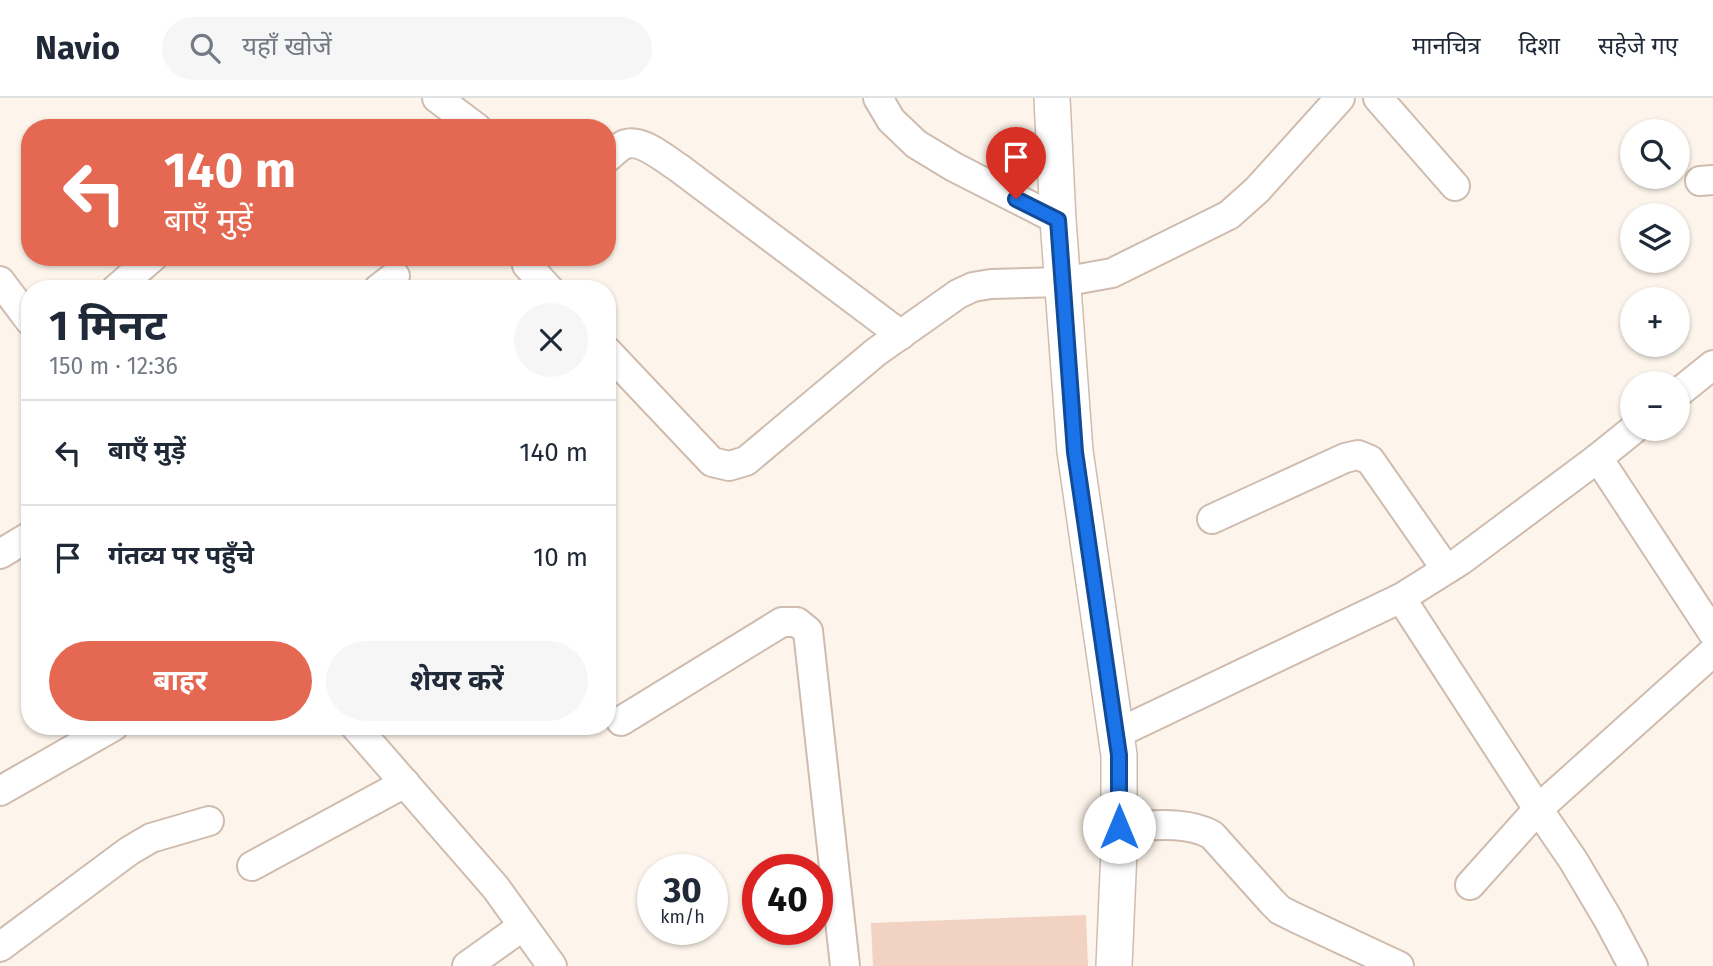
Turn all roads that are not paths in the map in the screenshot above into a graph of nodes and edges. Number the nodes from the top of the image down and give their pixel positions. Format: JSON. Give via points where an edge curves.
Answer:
{"nodes":[{"id":1,"x":437,"y":98,"type":"edge"},
{"id":2,"x":878,"y":98,"type":"edge"},
{"id":3,"x":1052,"y":98,"type":"edge"},
{"id":4,"x":1340,"y":98,"type":"edge"},
{"id":5,"x":1378,"y":98,"type":"edge"},
{"id":6,"x":465,"y":119,"type":"edge"},
{"id":7,"x":616,"y":149,"type":"edge"},
{"id":8,"x":1455,"y":186,"type":"dead end"},
{"id":9,"x":1058,"y":220,"type":"junction"},
{"id":10,"x":143,"y":266,"type":"edge"},
{"id":11,"x":528,"y":266,"type":"edge"},
{"id":12,"x":126,"y":280,"type":"edge"},
{"id":13,"x":541,"y":280,"type":"edge"},
{"id":14,"x":0,"y":281,"type":"edge"},
{"id":15,"x":1062,"y":282,"type":"junction"},
{"id":16,"x":21,"y":309,"type":"edge"},
{"id":17,"x":901,"y":335,"type":"junction"},
{"id":18,"x":616,"y":361,"type":"edge"},
{"id":19,"x":1711,"y":369,"type":"edge"},
{"id":20,"x":1690,"y":384,"type":"edge"},
{"id":21,"x":1620,"y":440,"type":"edge"},
{"id":22,"x":1598,"y":458,"type":"junction"},
{"id":23,"x":1212,"y":519,"type":"dead end"},
{"id":24,"x":21,"y":541,"type":"edge"},
{"id":25,"x":0,"y":554,"type":"edge"},
{"id":26,"x":1446,"y":569,"type":"junction"},
{"id":27,"x":1401,"y":598,"type":"junction"},
{"id":28,"x":1713,"y":634,"type":"edge"},
{"id":29,"x":1713,"y":652,"type":"edge"},
{"id":30,"x":621,"y":721,"type":"dead end"},
{"id":31,"x":1116,"y":734,"type":"junction"},
{"id":32,"x":98,"y":735,"type":"edge"},
{"id":33,"x":363,"y":735,"type":"edge"},
{"id":34,"x":405,"y":783,"type":"junction"},
{"id":35,"x":0,"y":791,"type":"edge"},
{"id":36,"x":1538,"y":809,"type":"junction"},
{"id":37,"x":209,"y":821,"type":"dead end"},
{"id":38,"x":1119,"y":827,"type":"junction"},
{"id":39,"x":252,"y":866,"type":"dead end"},
{"id":40,"x":1470,"y":885,"type":"dead end"},
{"id":41,"x":523,"y":926,"type":"junction"},
{"id":42,"x":0,"y":947,"type":"edge"},
{"id":43,"x":467,"y":966,"type":"edge"},
{"id":44,"x":552,"y":966,"type":"edge"},
{"id":45,"x":845,"y":966,"type":"edge"},
{"id":46,"x":1114,"y":966,"type":"edge"},
{"id":47,"x":1399,"y":966,"type":"edge"},
{"id":48,"x":1633,"y":966,"type":"edge"}],
"edges":[{"from":1,"to":6,"type":"street"},
{"from":2,"to":9,"type":"street","via":[[891,120],[916,144]]},
{"from":3,"to":9,"type":"street"},
{"from":4,"to":15,"type":"street","via":[[1229,215],[1112,273]]},
{"from":5,"to":8,"type":"street"},
{"from":7,"to":17,"type":"street","via":[[640,143]]},
{"from":9,"to":15,"type":"street"},
{"from":10,"to":12,"type":"street"},
{"from":11,"to":13,"type":"street"},
{"from":14,"to":16,"type":"street"},
{"from":15,"to":17,"type":"street","via":[[973,287]]},
{"from":15,"to":31,"type":"street","via":[[1075,452]]},
{"from":17,"to":18,"type":"street","via":[[746,461],[729,466],[712,462]]},
{"from":19,"to":20,"type":"street"},
{"from":21,"to":22,"type":"street"},
{"from":22,"to":26,"type":"street"},
{"from":22,"to":28,"type":"street"},
{"from":23,"to":26,"type":"street","via":[[1358,455],[1370,460]]},
{"from":24,"to":25,"type":"street"},
{"from":26,"to":27,"type":"street"},
{"from":27,"to":31,"type":"street"},
{"from":27,"to":36,"type":"street"},
{"from":29,"to":36,"type":"street"},
{"from":30,"to":45,"type":"street","via":[[782,622],[797,622],[808,631]]},
{"from":31,"to":38,"type":"street"},
{"from":32,"to":35,"type":"street"},
{"from":33,"to":34,"type":"street"},
{"from":34,"to":39,"type":"street"},
{"from":34,"to":41,"type":"street"},
{"from":36,"to":40,"type":"street"},
{"from":36,"to":48,"type":"street","via":[[1573,860]]},
{"from":37,"to":42,"type":"street","via":[[150,838]]},
{"from":38,"to":46,"type":"street"},
{"from":38,"to":47,"type":"street","via":[[1200,828],[1212,835],[1280,909]]},
{"from":41,"to":43,"type":"street"},
{"from":41,"to":44,"type":"street"}]}
